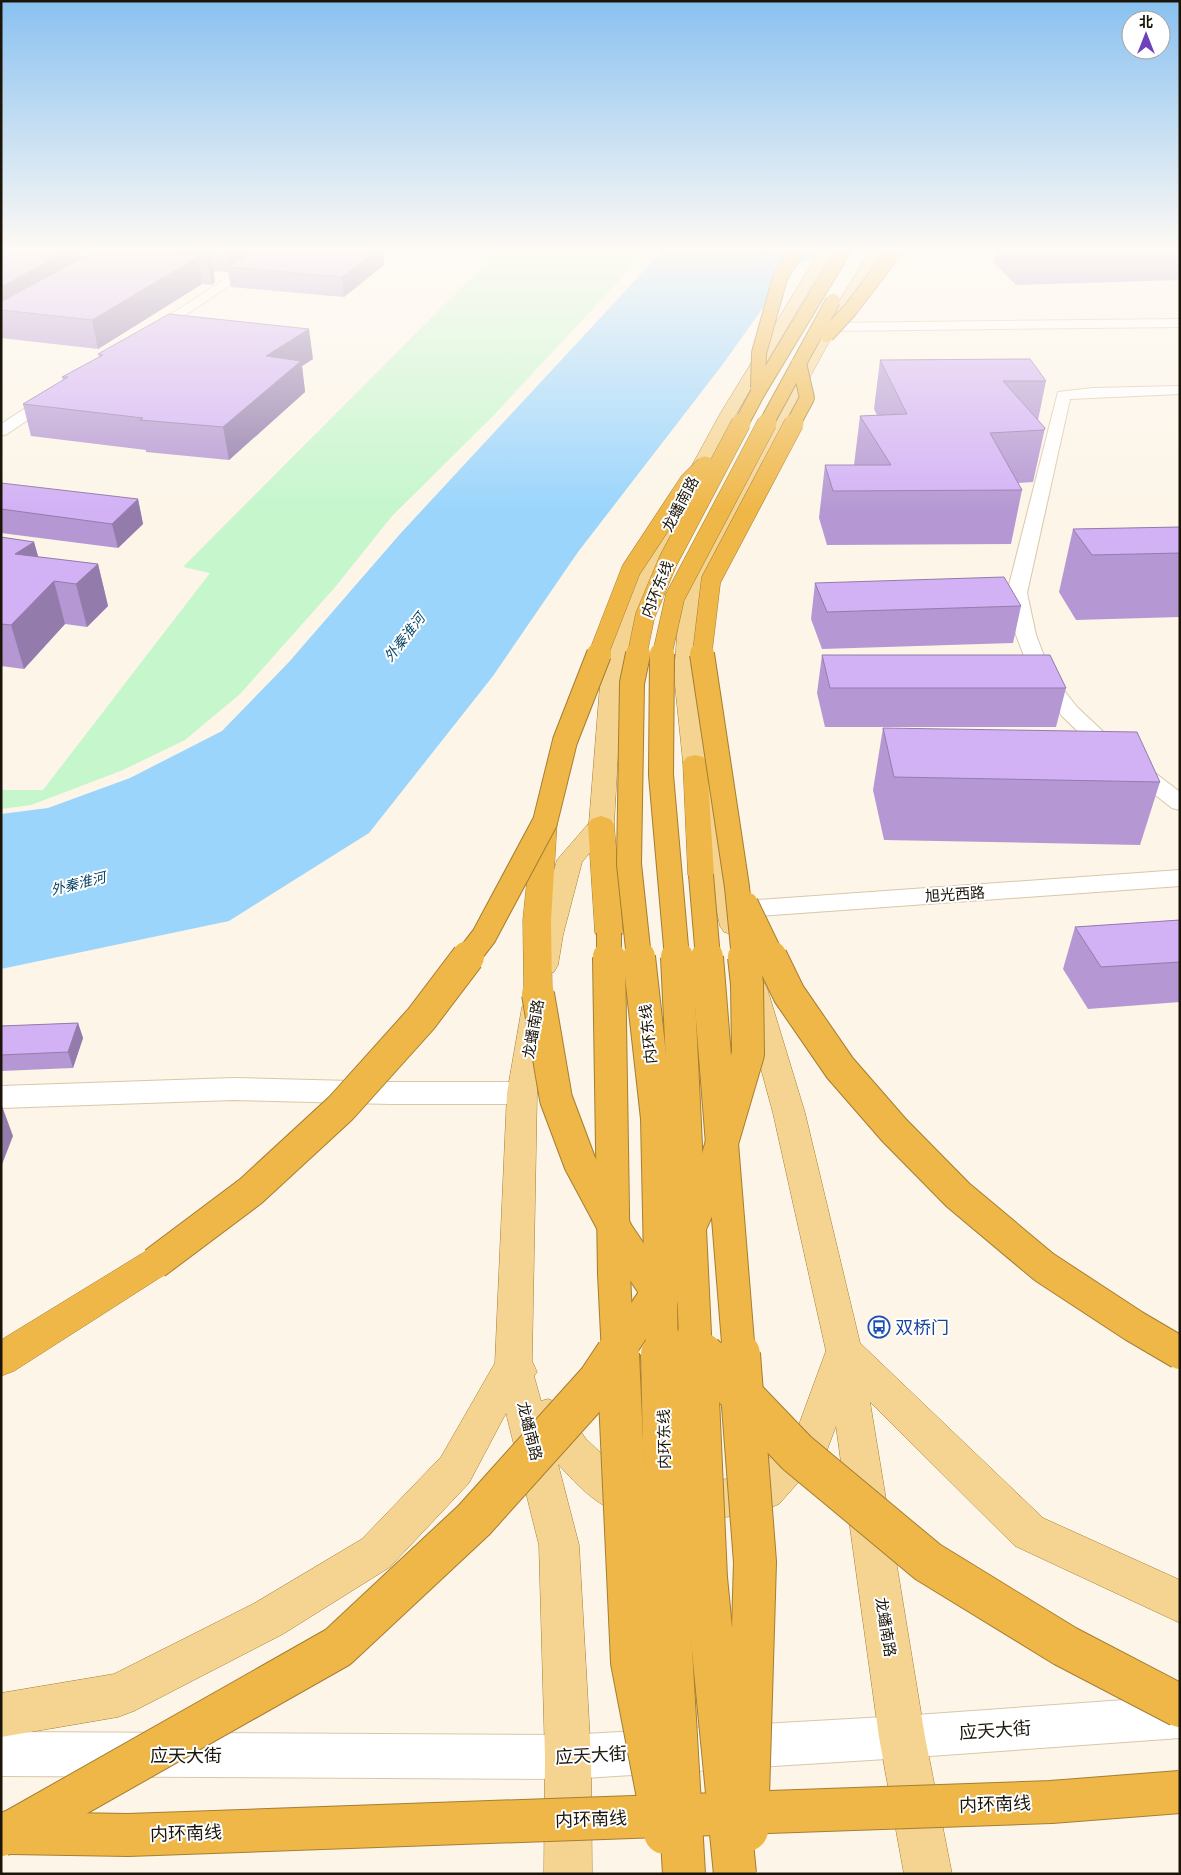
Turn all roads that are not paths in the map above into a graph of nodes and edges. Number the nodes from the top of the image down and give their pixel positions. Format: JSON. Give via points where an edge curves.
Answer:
{"nodes":[{"id":1,"x":146,"y":336,"type":"edge"},
{"id":2,"x":764,"y":336,"type":"edge"},
{"id":3,"x":774,"y":336,"type":"edge"},
{"id":4,"x":792,"y":336,"type":"edge"},
{"id":5,"x":814,"y":336,"type":"edge"},
{"id":6,"x":825,"y":336,"type":"edge"},
{"id":7,"x":825,"y":336,"type":"edge"},
{"id":8,"x":136,"y":342,"type":"edge"},
{"id":9,"x":799,"y":363,"type":"junction"},
{"id":10,"x":63,"y":390,"type":"edge"},
{"id":11,"x":1180,"y":390,"type":"edge"},
{"id":12,"x":758,"y":392,"type":"junction"},
{"id":13,"x":1,"y":431,"type":"edge"},
{"id":14,"x":731,"y":439,"type":"junction"},
{"id":15,"x":695,"y":762,"type":"junction"},
{"id":16,"x":1180,"y":803,"type":"edge"},
{"id":17,"x":546,"y":822,"type":"junction"},
{"id":18,"x":601,"y":824,"type":"junction"},
{"id":19,"x":1180,"y":878,"type":"edge"},
{"id":20,"x":734,"y":899,"type":"junction"},
{"id":21,"x":522,"y":1093,"type":"junction"},
{"id":22,"x":1,"y":1097,"type":"edge"},
{"id":23,"x":844,"y":1352,"type":"junction"},
{"id":24,"x":1180,"y":1353,"type":"edge"},
{"id":25,"x":1,"y":1360,"type":"edge"},
{"id":26,"x":513,"y":1365,"type":"junction"},
{"id":27,"x":1180,"y":1602,"type":"edge"},
{"id":28,"x":1180,"y":1706,"type":"edge"},
{"id":29,"x":1,"y":1715,"type":"edge"},
{"id":30,"x":1180,"y":1717,"type":"edge"},
{"id":31,"x":902,"y":1737,"type":"junction"},
{"id":32,"x":1,"y":1754,"type":"edge"},
{"id":33,"x":568,"y":1757,"type":"junction"},
{"id":34,"x":1180,"y":1792,"type":"edge"},
{"id":35,"x":1,"y":1834,"type":"edge"},
{"id":36,"x":568,"y":1874,"type":"edge"},
{"id":37,"x":673,"y":1874,"type":"edge"},
{"id":38,"x":684,"y":1874,"type":"edge"},
{"id":39,"x":735,"y":1874,"type":"edge"},
{"id":40,"x":745,"y":1874,"type":"edge"},
{"id":41,"x":928,"y":1874,"type":"edge"}],
"edges":[{"from":1,"to":8,"type":"street"},
{"from":2,"to":12,"type":"highway","bridge":true,"via":[[759,352]]},
{"from":3,"to":18,"type":"main road","name":"龙蟠南路","via":[[641,578],[611,685]]},
{"from":4,"to":12,"type":"highway","name":"内环东线","bridge":true},
{"from":5,"to":9,"type":"highway","name":"内环东线","bridge":true},
{"from":6,"to":9,"type":"highway","bridge":true},
{"from":7,"to":15,"type":"main road","name":"龙蟠南路","via":[[737,495],[724,535],[689,610],[685,675]]},
{"from":9,"to":20,"type":"highway","bridge":true,"via":[[807,398],[710,580],[702,652]]},
{"from":9,"to":39,"type":"highway","name":"内环东线","bridge":true,"via":[[675,597],[662,656],[661,775],[676,930],[706,1578]]},
{"from":10,"to":13,"type":"street"},
{"from":11,"to":16,"type":"street","via":[[1062,395],[1017,593],[1022,621],[1040,673],[1076,719]]},
{"from":12,"to":14,"type":"highway","name":"内环东线","bridge":true},
{"from":14,"to":17,"type":"highway","bridge":true,"via":[[689,482],[632,570],[565,741]]},
{"from":14,"to":38,"type":"highway","name":"内环东线","bridge":true,"via":[[668,561],[645,616],[632,683],[629,864],[657,1118],[667,1581]]},
{"from":15,"to":20,"type":"main road","name":"龙蟠南路"},
{"from":15,"to":40,"type":"highway","bridge":true,"via":[[755,1562]]},
{"from":17,"to":25,"type":"highway","bridge":true,"via":[[484,936],[421,1019],[341,1108],[251,1191],[154,1264]]},
{"from":17,"to":28,"type":"highway","bridge":true,"via":[[538,920],[538,994],[556,1099],[580,1163],[618,1234],[689,1341],[797,1453],[928,1562],[1065,1646]]},
{"from":18,"to":21,"type":"main road","name":"龙蟠南路","via":[[570,860],[549,935]]},
{"from":18,"to":37,"type":"highway","bridge":true,"via":[[609,933],[614,1274],[632,1662]]},
{"from":19,"to":20,"type":"street","name":"旭光西路"},
{"from":20,"to":23,"type":"main road","name":"龙蟠南路","via":[[790,1113]]},
{"from":20,"to":24,"type":"highway","bridge":true,"via":[[789,994],[840,1068],[894,1130],[958,1195],[1044,1267]]},
{"from":20,"to":35,"type":"highway","bridge":true,"via":[[748,984],[748,1054],[710,1180],[665,1281],[599,1381],[474,1520],[338,1647],[15,1830]]},
{"from":21,"to":22,"type":"street","via":[[233,1089]]},
{"from":21,"to":26,"type":"main road","name":"龙蟠南路"},
{"from":23,"to":26,"type":"main road","via":[[813,1438],[765,1492],[684,1505],[612,1490],[572,1452]]},
{"from":23,"to":27,"type":"main road","via":[[1029,1532]]},
{"from":23,"to":31,"type":"main road","name":"龙蟠南路"},
{"from":26,"to":29,"type":"main road","via":[[455,1470],[376,1553],[268,1619],[118,1695]]},
{"from":26,"to":33,"type":"main road","name":"龙蟠南路","via":[[559,1546]]},
{"from":30,"to":31,"type":"street","name":"应天大街"},
{"from":31,"to":33,"type":"street","name":"应天大街"},
{"from":31,"to":41,"type":"main road","name":"龙蟠南路"},
{"from":32,"to":33,"type":"street","name":"应天大街"},
{"from":33,"to":36,"type":"main road","name":"龙蟠南路"},
{"from":34,"to":35,"type":"highway","name":"内环南线","bridge":true,"via":[[1051,1802],[148,1835]]}]}
